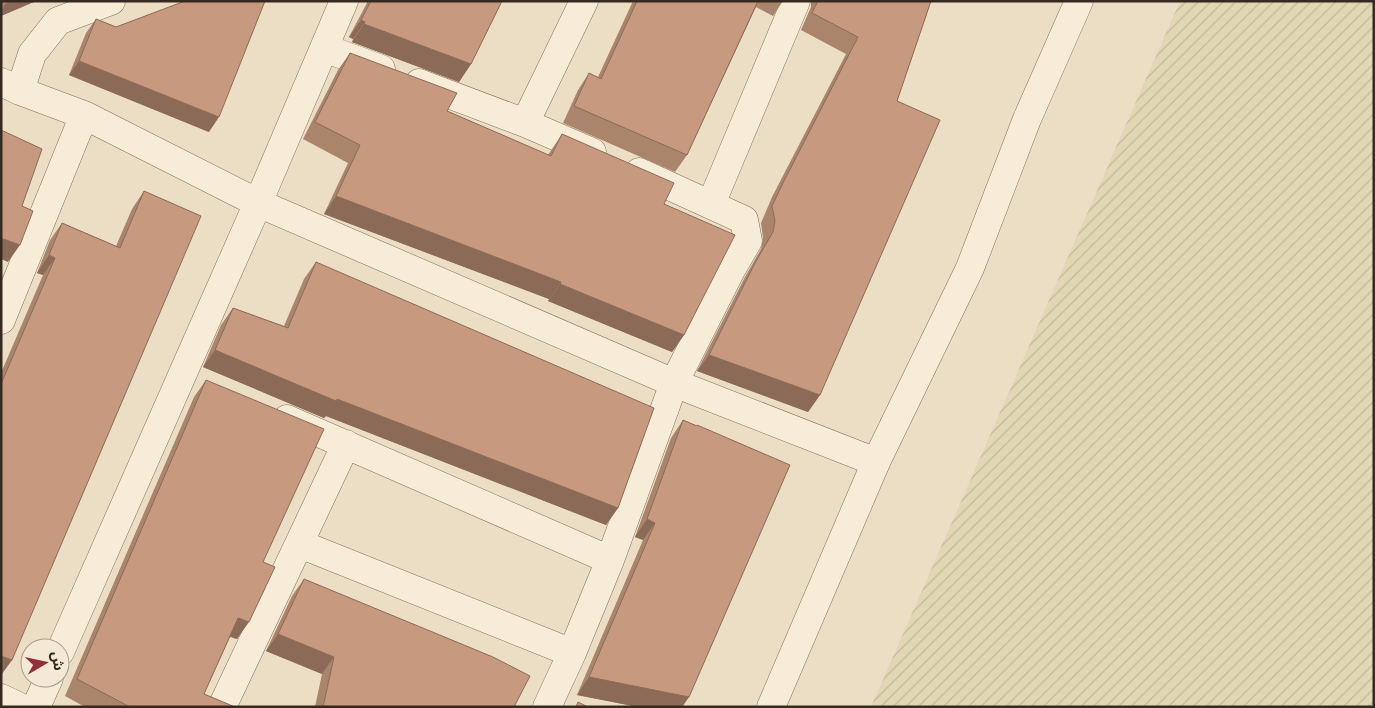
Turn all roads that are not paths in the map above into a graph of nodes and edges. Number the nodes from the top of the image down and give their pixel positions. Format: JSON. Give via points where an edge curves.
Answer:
{"nodes":[{"id":1,"x":112,"y":1,"type":"edge"},
{"id":2,"x":344,"y":1,"type":"edge"},
{"id":3,"x":584,"y":1,"type":"edge"},
{"id":4,"x":796,"y":1,"type":"edge"},
{"id":5,"x":1079,"y":1,"type":"edge"},
{"id":6,"x":324,"y":48,"type":"junction"},
{"id":7,"x":11,"y":87,"type":"edge"},
{"id":8,"x":84,"y":115,"type":"junction"},
{"id":9,"x":525,"y":123,"type":"junction"},
{"id":10,"x":258,"y":203,"type":"junction"},
{"id":11,"x":711,"y":204,"type":"junction"},
{"id":12,"x":8,"y":284,"type":"edge"},
{"id":13,"x":1,"y":320,"type":"edge"},
{"id":14,"x":674,"y":383,"type":"junction"},
{"id":15,"x":264,"y":409,"type":"edge"},
{"id":16,"x":346,"y":444,"type":"junction"},
{"id":17,"x":876,"y":462,"type":"junction"},
{"id":18,"x":300,"y":544,"type":"junction"},
{"id":19,"x":610,"y":560,"type":"junction"},
{"id":20,"x":67,"y":638,"type":"edge"},
{"id":21,"x":572,"y":653,"type":"junction"},
{"id":22,"x":45,"y":688,"type":"edge"},
{"id":23,"x":1,"y":698,"type":"edge"},
{"id":24,"x":226,"y":706,"type":"edge"},
{"id":25,"x":20,"y":707,"type":"edge"},
{"id":26,"x":36,"y":707,"type":"edge"},
{"id":27,"x":547,"y":707,"type":"edge"},
{"id":28,"x":771,"y":707,"type":"edge"}],
"edges":[{"from":1,"to":7,"type":"street","via":[[58,21]]},
{"from":2,"to":6,"type":"street"},
{"from":3,"to":9,"type":"street"},
{"from":4,"to":11,"type":"street"},
{"from":5,"to":17,"type":"street","via":[[1027,119],[970,268]]},
{"from":6,"to":9,"type":"street"},
{"from":6,"to":10,"type":"street"},
{"from":7,"to":8,"type":"street"},
{"from":8,"to":10,"type":"street"},
{"from":8,"to":12,"type":"street"},
{"from":9,"to":11,"type":"street"},
{"from":10,"to":14,"type":"street"},
{"from":10,"to":20,"type":"street","via":[[191,379]]},
{"from":11,"to":14,"type":"street","via":[[744,220],[748,241]]},
{"from":12,"to":13,"type":"street"},
{"from":14,"to":17,"type":"street"},
{"from":14,"to":19,"type":"street"},
{"from":15,"to":16,"type":"street"},
{"from":16,"to":18,"type":"street"},
{"from":16,"to":19,"type":"street"},
{"from":17,"to":28,"type":"street"},
{"from":18,"to":21,"type":"street"},
{"from":18,"to":24,"type":"street"},
{"from":19,"to":21,"type":"street"},
{"from":21,"to":27,"type":"street"},
{"from":22,"to":26,"type":"street"},
{"from":23,"to":25,"type":"street"}]}
